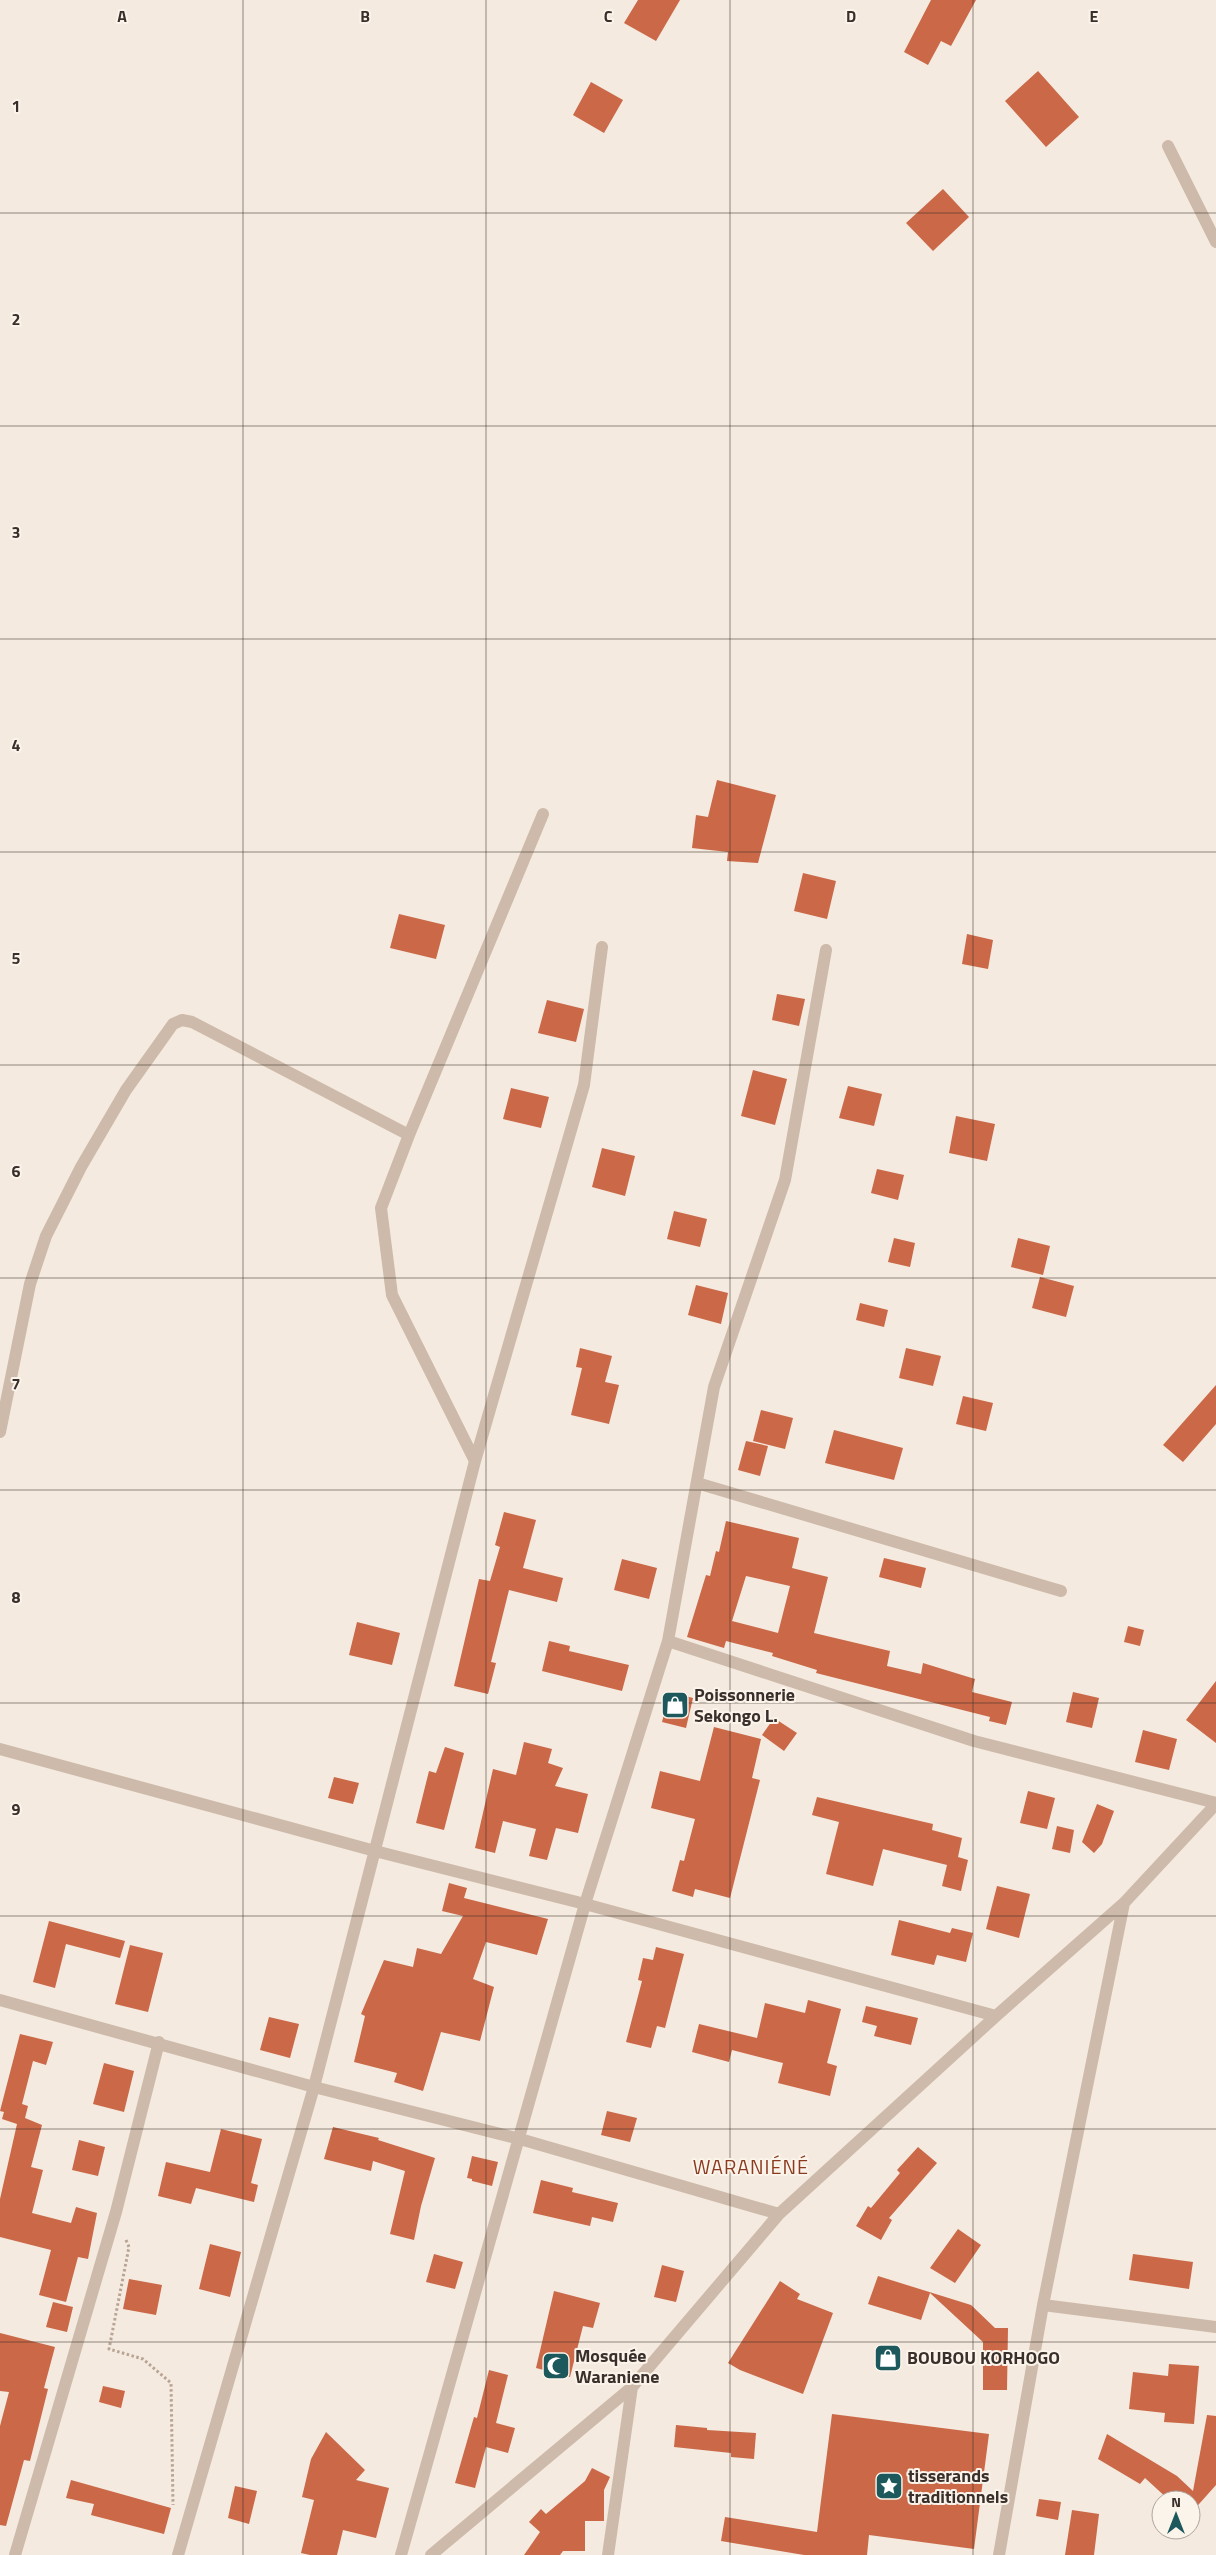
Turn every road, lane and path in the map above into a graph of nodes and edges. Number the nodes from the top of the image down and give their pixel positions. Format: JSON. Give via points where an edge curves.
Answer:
{"nodes":[{"id":1,"x":1168,"y":146,"type":"dead end"},
{"id":2,"x":1216,"y":242,"type":"edge"},
{"id":3,"x":542,"y":814,"type":"dead end"},
{"id":4,"x":602,"y":947,"type":"dead end"},
{"id":5,"x":826,"y":950,"type":"dead end"},
{"id":6,"x":409,"y":1135,"type":"junction"},
{"id":7,"x":0,"y":1432,"type":"edge"},
{"id":8,"x":475,"y":1461,"type":"junction"},
{"id":9,"x":697,"y":1483,"type":"junction"},
{"id":10,"x":1061,"y":1591,"type":"dead end"},
{"id":11,"x":668,"y":1641,"type":"junction"},
{"id":12,"x":0,"y":1749,"type":"edge"},
{"id":13,"x":1216,"y":1804,"type":"edge"},
{"id":14,"x":375,"y":1851,"type":"junction"},
{"id":15,"x":1124,"y":1903,"type":"junction"},
{"id":16,"x":585,"y":1904,"type":"junction"},
{"id":17,"x":0,"y":2000,"type":"edge"},
{"id":18,"x":996,"y":2016,"type":"junction"},
{"id":19,"x":159,"y":2042,"type":"junction"},
{"id":20,"x":314,"y":2087,"type":"junction"},
{"id":21,"x":520,"y":2139,"type":"junction"},
{"id":22,"x":116,"y":2212,"type":"junction"},
{"id":23,"x":779,"y":2214,"type":"junction"},
{"id":24,"x":1043,"y":2305,"type":"junction"},
{"id":25,"x":1216,"y":2327,"type":"edge"},
{"id":26,"x":632,"y":2387,"type":"junction"},
{"id":27,"x":173,"y":2510,"type":"dead end"},
{"id":28,"x":15,"y":2555,"type":"edge"},
{"id":29,"x":178,"y":2555,"type":"edge"},
{"id":30,"x":401,"y":2555,"type":"edge"},
{"id":31,"x":431,"y":2555,"type":"edge"},
{"id":32,"x":608,"y":2555,"type":"edge"},
{"id":33,"x":999,"y":2555,"type":"edge"}],
"edges":[{"from":1,"to":2,"type":"street"},
{"from":3,"to":6,"type":"street"},
{"from":4,"to":8,"type":"street","via":[[584,1085]]},
{"from":5,"to":9,"type":"street","via":[[785,1180],[714,1387]]},
{"from":6,"to":7,"type":"street","via":[[192,1022],[182,1020],[173,1024],[126,1090],[80,1167],[46,1236],[30,1284]]},
{"from":6,"to":8,"type":"street","via":[[381,1208],[392,1295]]},
{"from":8,"to":14,"type":"street"},
{"from":9,"to":10,"type":"street"},
{"from":9,"to":11,"type":"street"},
{"from":11,"to":13,"type":"street","via":[[974,1741]]},
{"from":11,"to":16,"type":"street"},
{"from":12,"to":14,"type":"street"},
{"from":13,"to":15,"type":"street"},
{"from":14,"to":16,"type":"street"},
{"from":14,"to":20,"type":"street"},
{"from":15,"to":18,"type":"street"},
{"from":15,"to":24,"type":"street"},
{"from":16,"to":18,"type":"street"},
{"from":16,"to":21,"type":"street"},
{"from":17,"to":19,"type":"street"},
{"from":18,"to":23,"type":"street"},
{"from":19,"to":20,"type":"street"},
{"from":19,"to":22,"type":"street"},
{"from":20,"to":21,"type":"street"},
{"from":20,"to":29,"type":"street"},
{"from":21,"to":23,"type":"street"},
{"from":21,"to":30,"type":"street"},
{"from":22,"to":27,"type":"path","via":[[129,2247],[109,2349],[142,2359],[172,2383]]},
{"from":22,"to":28,"type":"street"},
{"from":23,"to":26,"type":"street"},
{"from":24,"to":25,"type":"street"},
{"from":24,"to":33,"type":"street"},
{"from":26,"to":31,"type":"street"},
{"from":26,"to":32,"type":"street"}]}
